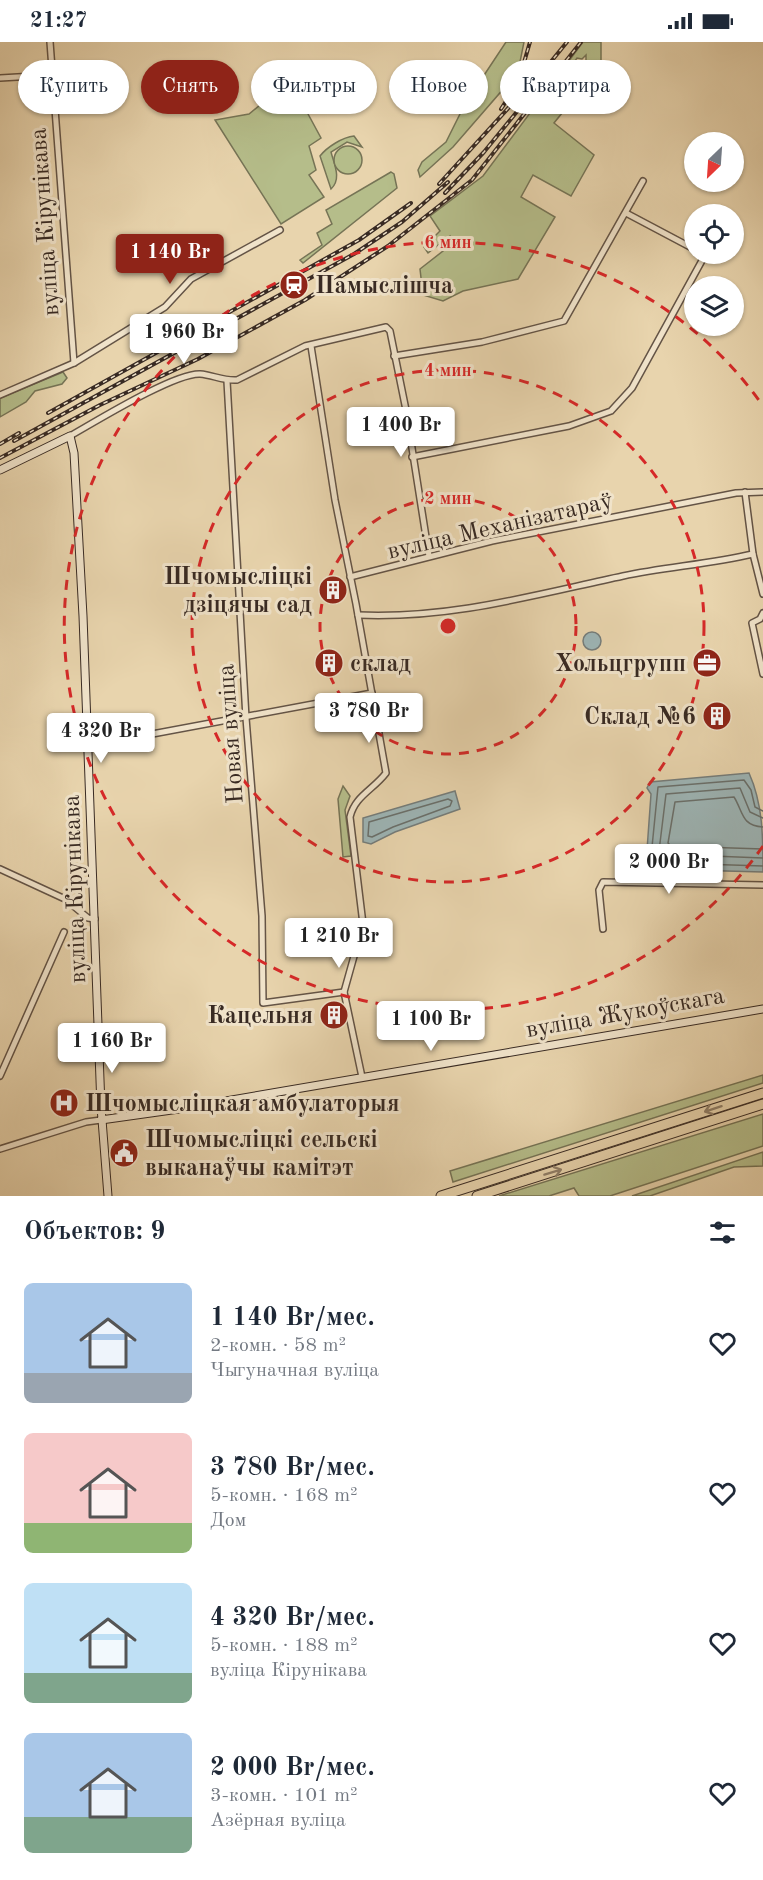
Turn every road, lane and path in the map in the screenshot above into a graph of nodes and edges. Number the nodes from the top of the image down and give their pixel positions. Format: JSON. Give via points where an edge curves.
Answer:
{"nodes":[{"id":1,"x":50,"y":42,"type":"edge"},
{"id":2,"x":51,"y":60,"type":"edge"},
{"id":3,"x":18,"y":77,"type":"edge"},
{"id":4,"x":0,"y":78,"type":"edge"},
{"id":5,"x":55,"y":114,"type":"edge"},
{"id":6,"x":643,"y":181,"type":"dead end"},
{"id":7,"x":626,"y":213,"type":"junction"},
{"id":8,"x":280,"y":230,"type":"dead end"},
{"id":9,"x":684,"y":244,"type":"edge"},
{"id":10,"x":699,"y":264,"type":"edge"},
{"id":11,"x":311,"y":346,"type":"junction"},
{"id":12,"x":394,"y":356,"type":"junction"},
{"id":13,"x":74,"y":363,"type":"junction"},
{"id":14,"x":227,"y":381,"type":"junction"},
{"id":15,"x":0,"y":395,"type":"edge"},
{"id":16,"x":70,"y":436,"type":"junction"},
{"id":17,"x":412,"y":457,"type":"junction"},
{"id":18,"x":0,"y":470,"type":"edge"},
{"id":19,"x":746,"y":492,"type":"junction"},
{"id":20,"x":763,"y":492,"type":"edge"},
{"id":21,"x":753,"y":554,"type":"junction"},
{"id":22,"x":429,"y":556,"type":"junction"},
{"id":23,"x":350,"y":577,"type":"junction"},
{"id":24,"x":763,"y":594,"type":"edge"},
{"id":25,"x":763,"y":613,"type":"edge"},
{"id":26,"x":358,"y":615,"type":"junction"},
{"id":27,"x":763,"y":674,"type":"edge"},
{"id":28,"x":372,"y":693,"type":"junction"},
{"id":29,"x":246,"y":718,"type":"junction"},
{"id":30,"x":88,"y":746,"type":"junction"},
{"id":31,"x":0,"y":869,"type":"edge"},
{"id":32,"x":763,"y":885,"type":"edge"},
{"id":33,"x":95,"y":919,"type":"junction"},
{"id":34,"x":603,"y":929,"type":"dead end"},
{"id":35,"x":64,"y":932,"type":"dead end"},
{"id":36,"x":344,"y":992,"type":"junction"},
{"id":37,"x":763,"y":1009,"type":"edge"},
{"id":38,"x":0,"y":1076,"type":"edge"},
{"id":39,"x":362,"y":1077,"type":"junction"},
{"id":40,"x":763,"y":1093,"type":"edge"},
{"id":41,"x":763,"y":1104,"type":"edge"},
{"id":42,"x":101,"y":1119,"type":"junction"},
{"id":43,"x":0,"y":1149,"type":"edge"},
{"id":44,"x":108,"y":1196,"type":"edge"},
{"id":45,"x":441,"y":1196,"type":"edge"},
{"id":46,"x":477,"y":1196,"type":"edge"}],
"edges":[{"from":1,"to":2,"type":"street","name":"вуліца Кірунікава"},
{"from":3,"to":4,"type":"street"},
{"from":5,"to":13,"type":"street","name":"вуліца Кірунікава"},
{"from":6,"to":7,"type":"street"},
{"from":7,"to":9,"type":"street"},
{"from":7,"to":12,"type":"street","via":[[564,321],[482,342]]},
{"from":8,"to":13,"type":"street","via":[[191,279],[165,307]]},
{"from":10,"to":17,"type":"street","via":[[632,388],[611,411],[569,426]]},
{"from":11,"to":12,"type":"street","via":[[382,326],[390,331]]},
{"from":11,"to":14,"type":"street"},
{"from":11,"to":23,"type":"street"},
{"from":12,"to":17,"type":"street"},
{"from":13,"to":15,"type":"street"},
{"from":14,"to":16,"type":"street","via":[[201,374],[186,376]]},
{"from":14,"to":29,"type":"street","name":"Новая вуліца"},
{"from":16,"to":18,"type":"street"},
{"from":16,"to":30,"type":"street","name":"вуліца Кірунікава"},
{"from":17,"to":22,"type":"street"},
{"from":19,"to":20,"type":"street","name":"вуліца Механізатараў"},
{"from":19,"to":21,"type":"street"},
{"from":19,"to":22,"type":"street","name":"вуліца Механізатараў"},
{"from":21,"to":24,"type":"street"},
{"from":21,"to":26,"type":"street","via":[[443,612],[402,617]]},
{"from":22,"to":23,"type":"street","name":"вуліца Механізатараў"},
{"from":23,"to":26,"type":"street"},
{"from":25,"to":27,"type":"street","via":[[760,620],[752,623]]},
{"from":26,"to":28,"type":"street"},
{"from":28,"to":29,"type":"street"},
{"from":28,"to":36,"type":"street","via":[[386,773],[376,786],[358,798],[350,817],[363,924]]},
{"from":29,"to":30,"type":"street"},
{"from":29,"to":36,"type":"street","name":"Новая вуліца","via":[[262,916],[263,1003]]},
{"from":30,"to":33,"type":"street","name":"вуліца Кірунікава"},
{"from":31,"to":33,"type":"street","via":[[65,899],[88,918]]},
{"from":32,"to":34,"type":"street","via":[[603,882],[599,890]]},
{"from":33,"to":42,"type":"street","name":"вуліца Кірунікава"},
{"from":35,"to":38,"type":"street"},
{"from":36,"to":39,"type":"street"},
{"from":37,"to":39,"type":"street","name":"вуліца Жукоўскага"},
{"from":39,"to":42,"type":"street","name":"вуліца Жукоўскага"},
{"from":40,"to":45,"type":"highway","one_way":true},
{"from":46,"to":41,"type":"highway","one_way":true},
{"from":42,"to":43,"type":"street","name":"вуліца Жукоўскага"},
{"from":42,"to":44,"type":"street","name":"вуліца Кірунікава"}]}
